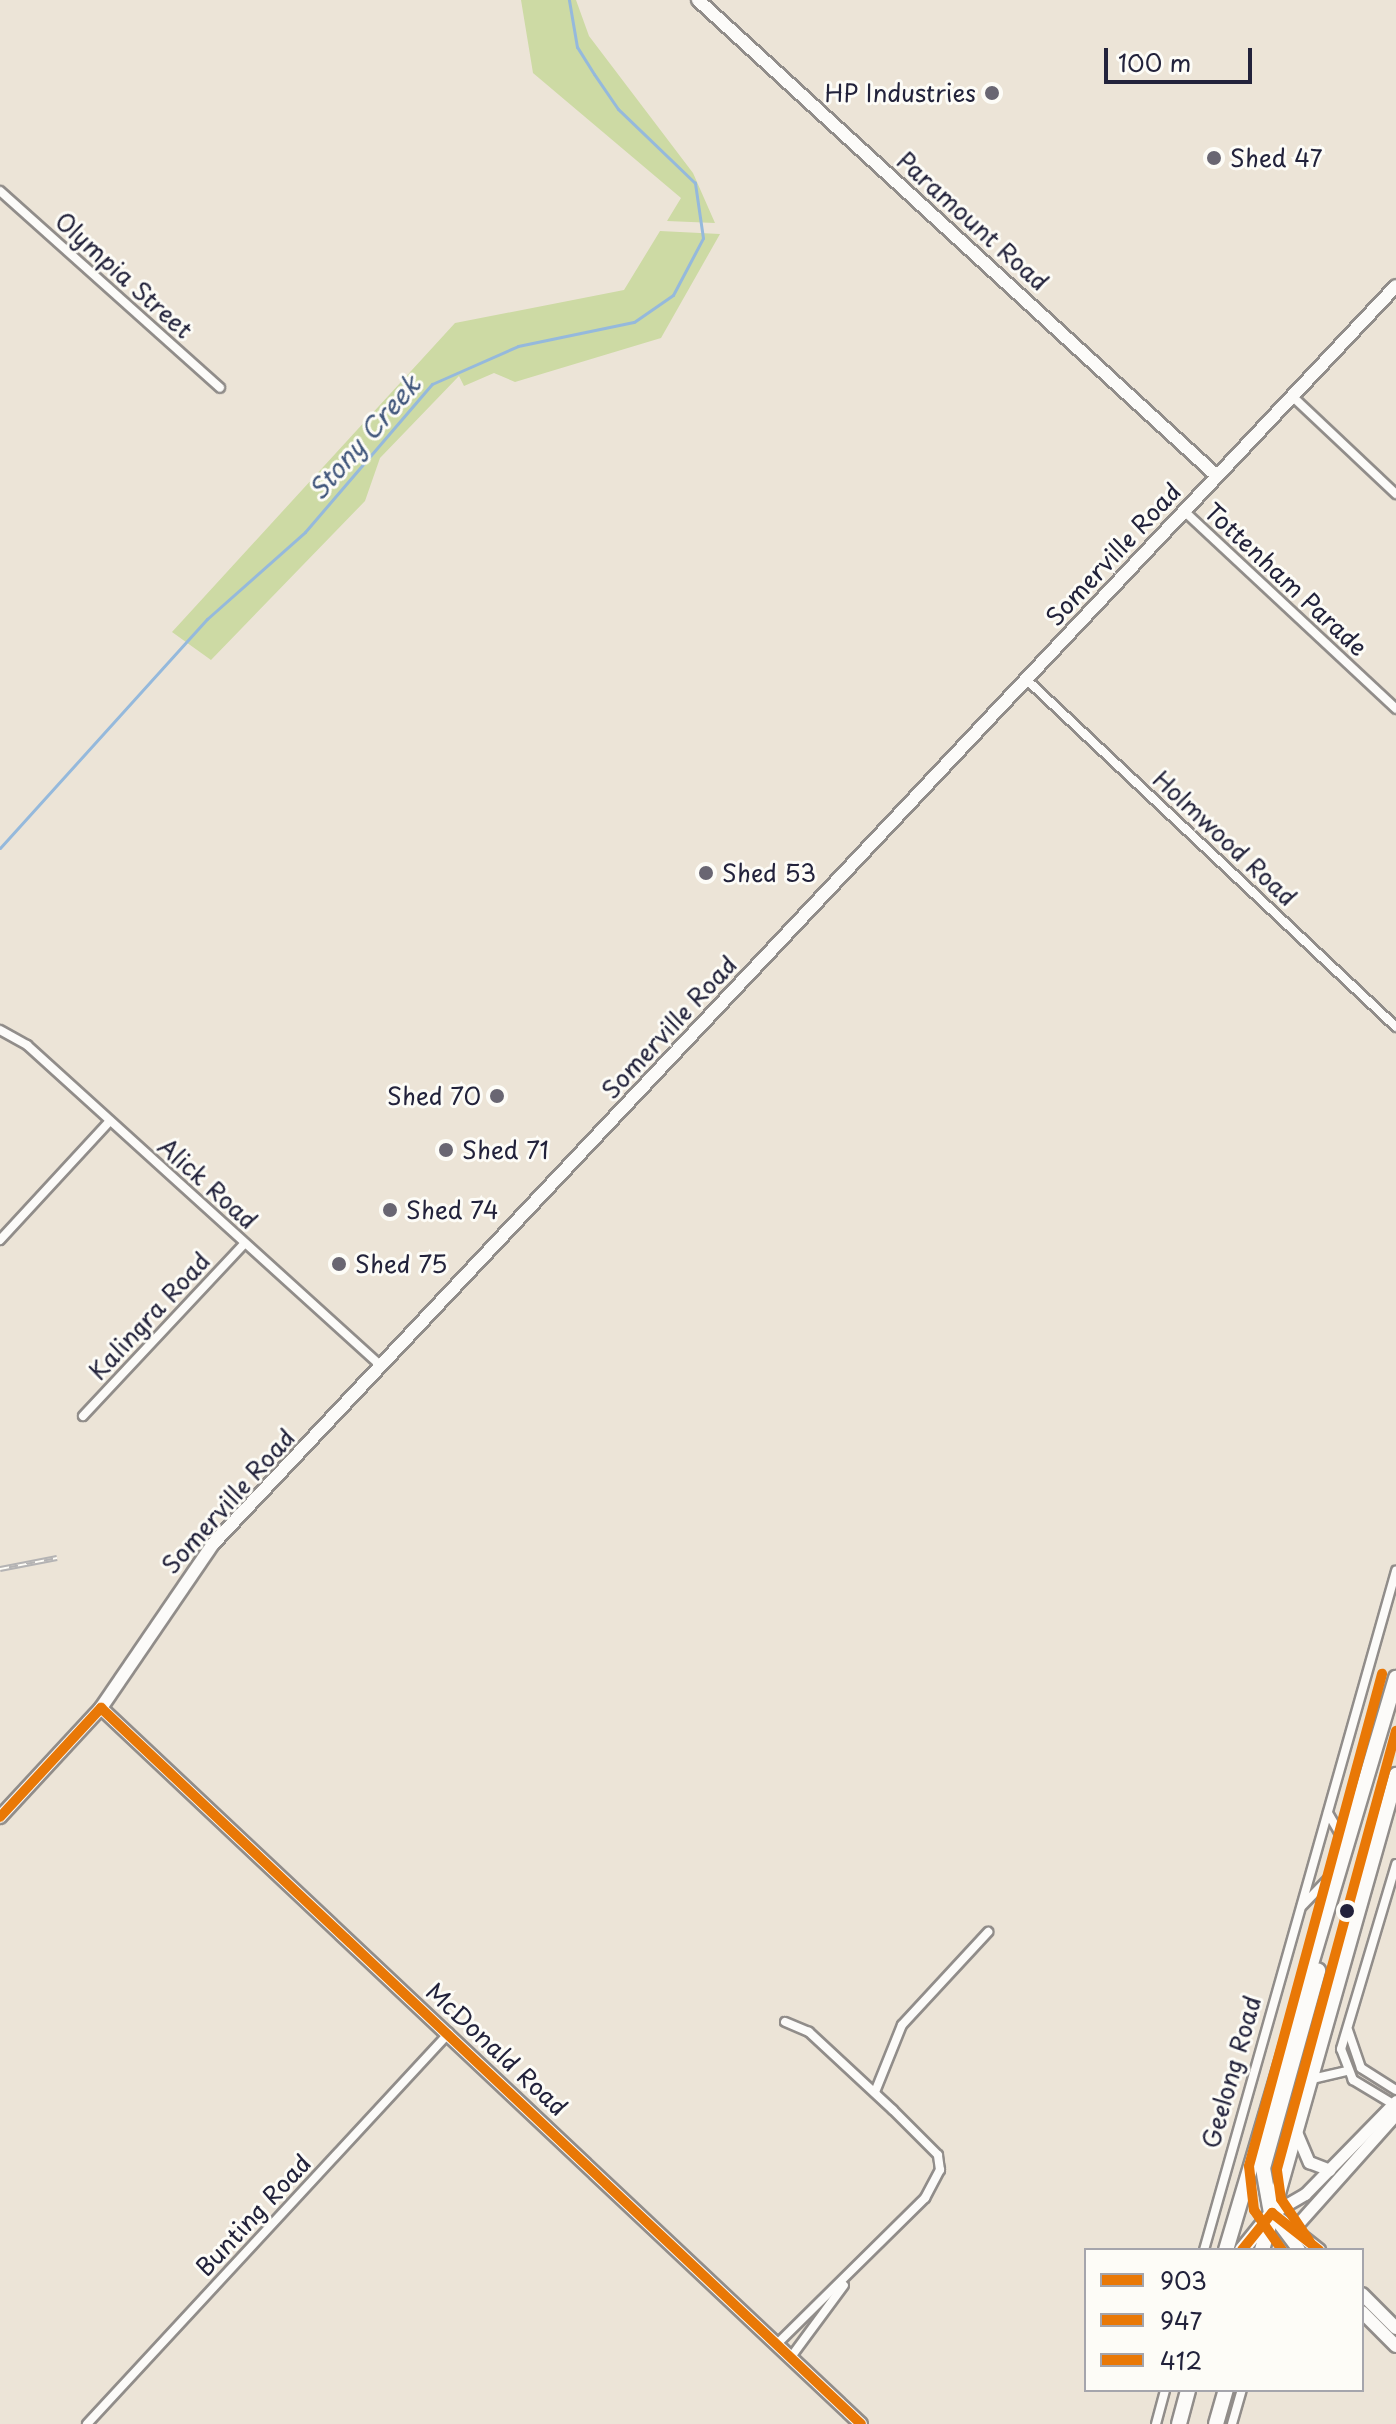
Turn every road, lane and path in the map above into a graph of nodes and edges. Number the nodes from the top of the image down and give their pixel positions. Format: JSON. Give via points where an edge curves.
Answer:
{"nodes":[{"id":1,"x":698,"y":0,"type":"edge"},
{"id":2,"x":0,"y":191,"type":"edge"},
{"id":3,"x":1396,"y":286,"type":"edge"},
{"id":4,"x":220,"y":388,"type":"dead end"},
{"id":5,"x":1292,"y":396,"type":"junction"},
{"id":6,"x":1217,"y":476,"type":"junction"},
{"id":7,"x":1396,"y":494,"type":"edge"},
{"id":8,"x":1184,"y":511,"type":"junction"},
{"id":9,"x":1026,"y":679,"type":"junction"},
{"id":10,"x":1396,"y":709,"type":"edge"},
{"id":11,"x":1396,"y":1027,"type":"edge"},
{"id":12,"x":3,"y":1031,"type":"edge"},
{"id":13,"x":110,"y":1121,"type":"junction"},
{"id":14,"x":0,"y":1240,"type":"edge"},
{"id":15,"x":244,"y":1244,"type":"junction"},
{"id":16,"x":381,"y":1366,"type":"junction"},
{"id":17,"x":83,"y":1416,"type":"dead end"},
{"id":18,"x":1396,"y":1571,"type":"edge"},
{"id":19,"x":1396,"y":1678,"type":"edge"},
{"id":20,"x":101,"y":1708,"type":"junction"},
{"id":21,"x":1396,"y":1775,"type":"edge"},
{"id":22,"x":1328,"y":1813,"type":"junction"},
{"id":23,"x":0,"y":1817,"type":"edge"},
{"id":24,"x":1346,"y":1854,"type":"junction"},
{"id":25,"x":1396,"y":1864,"type":"edge"},
{"id":26,"x":1301,"y":1907,"type":"junction"},
{"id":27,"x":988,"y":1932,"type":"dead end"},
{"id":28,"x":1322,"y":1940,"type":"junction"},
{"id":29,"x":785,"y":2022,"type":"dead end"},
{"id":30,"x":1348,"y":2029,"type":"junction"},
{"id":31,"x":449,"y":2033,"type":"junction"},
{"id":32,"x":1354,"y":2053,"type":"junction"},
{"id":33,"x":1346,"y":2071,"type":"junction"},
{"id":34,"x":1312,"y":2079,"type":"junction"},
{"id":35,"x":1396,"y":2090,"type":"edge"},
{"id":36,"x":875,"y":2092,"type":"junction"},
{"id":37,"x":1395,"y":2106,"type":"edge"},
{"id":38,"x":1295,"y":2132,"type":"junction"},
{"id":39,"x":1350,"y":2155,"type":"junction"},
{"id":40,"x":1330,"y":2170,"type":"junction"},
{"id":41,"x":1272,"y":2214,"type":"junction"},
{"id":42,"x":1295,"y":2227,"type":"junction"},
{"id":43,"x":1205,"y":2248,"type":"edge"},
{"id":44,"x":1227,"y":2248,"type":"edge"},
{"id":45,"x":1244,"y":2248,"type":"edge"},
{"id":46,"x":1263,"y":2248,"type":"edge"},
{"id":47,"x":1298,"y":2248,"type":"edge"},
{"id":48,"x":1317,"y":2248,"type":"edge"},
{"id":49,"x":849,"y":2278,"type":"junction"},
{"id":50,"x":1364,"y":2296,"type":"edge"},
{"id":51,"x":1364,"y":2314,"type":"edge"},
{"id":52,"x":1396,"y":2328,"type":"edge"},
{"id":53,"x":777,"y":2344,"type":"junction"},
{"id":54,"x":1396,"y":2346,"type":"edge"},
{"id":55,"x":791,"y":2357,"type":"junction"},
{"id":56,"x":1164,"y":2392,"type":"edge"},
{"id":57,"x":1188,"y":2392,"type":"edge"},
{"id":58,"x":1194,"y":2392,"type":"edge"},
{"id":59,"x":1225,"y":2392,"type":"edge"},
{"id":60,"x":1241,"y":2392,"type":"edge"},
{"id":61,"x":1181,"y":2418,"type":"edge"},
{"id":62,"x":87,"y":2424,"type":"edge"},
{"id":63,"x":861,"y":2424,"type":"edge"},
{"id":64,"x":1156,"y":2424,"type":"edge"},
{"id":65,"x":1216,"y":2424,"type":"edge"},
{"id":66,"x":1232,"y":2424,"type":"edge"}],
"edges":[{"from":1,"to":6,"type":"main road","name":"Paramount Road"},
{"from":2,"to":4,"type":"street","name":"Olympia Street"},
{"from":3,"to":5,"type":"main road","name":"Somerville Road"},
{"from":5,"to":6,"type":"main road","name":"Somerville Road"},
{"from":5,"to":7,"type":"street"},
{"from":6,"to":8,"type":"main road","name":"Somerville Road"},
{"from":8,"to":9,"type":"main road","name":"Somerville Road"},
{"from":8,"to":10,"type":"street","name":"Tottenham Parade"},
{"from":9,"to":11,"type":"street","name":"Holmwood Road"},
{"from":9,"to":16,"type":"main road","name":"Somerville Road"},
{"from":12,"to":13,"type":"street","name":"Alick Road"},
{"from":13,"to":14,"type":"street"},
{"from":13,"to":15,"type":"street","name":"Alick Road"},
{"from":15,"to":16,"type":"street","name":"Alick Road"},
{"from":15,"to":17,"type":"street","name":"Kalingra Road"},
{"from":16,"to":20,"type":"main road","name":"Somerville Road","via":[[207,1551]]},
{"from":18,"to":22,"type":"street","name":"Geelong Road"},
{"from":19,"to":24,"type":"highway","name":"Geelong Road"},
{"from":20,"to":23,"type":"main road","name":"Somerville Road"},
{"from":20,"to":31,"type":"main road","name":"McDonald Road"},
{"from":21,"to":34,"type":"highway"},
{"from":22,"to":24,"type":"street"},
{"from":22,"to":26,"type":"street","name":"Geelong Road"},
{"from":24,"to":26,"type":"street","name":"Geelong Road"},
{"from":24,"to":28,"type":"highway","name":"Geelong Road"},
{"from":25,"to":30,"type":"street"},
{"from":26,"to":43,"type":"street","name":"Geelong Road"},
{"from":27,"to":36,"type":"street","via":[[902,2025]]},
{"from":28,"to":41,"type":"highway","via":[[1263,2168]]},
{"from":28,"to":44,"type":"highway","name":"Geelong Road"},
{"from":29,"to":36,"type":"street","via":[[809,2032]]},
{"from":30,"to":32,"type":"street"},
{"from":30,"to":33,"type":"street","via":[[1341,2049]]},
{"from":31,"to":53,"type":"main road","name":"McDonald Road"},
{"from":31,"to":62,"type":"street","name":"Bunting Road"},
{"from":32,"to":33,"type":"street"},
{"from":32,"to":35,"type":"street","via":[[1367,2075]]},
{"from":33,"to":34,"type":"street"},
{"from":33,"to":37,"type":"street"},
{"from":34,"to":38,"type":"highway"},
{"from":36,"to":49,"type":"street","via":[[930,2145],[940,2170],[925,2198]]},
{"from":37,"to":39,"type":"main road"},
{"from":38,"to":40,"type":"main road","via":[[1309,2162]]},
{"from":38,"to":41,"type":"highway"},
{"from":39,"to":40,"type":"main road"},
{"from":39,"to":42,"type":"main road"},
{"from":40,"to":41,"type":"main road"},
{"from":41,"to":42,"type":"main road"},
{"from":41,"to":45,"type":"highway"},
{"from":41,"to":46,"type":"highway"},
{"from":41,"to":47,"type":"main road"},
{"from":42,"to":48,"type":"main road"},
{"from":49,"to":53,"type":"street"},
{"from":49,"to":55,"type":"street"},
{"from":50,"to":52,"type":"main road"},
{"from":51,"to":54,"type":"main road"},
{"from":53,"to":55,"type":"main road","name":"McDonald Road"},
{"from":55,"to":63,"type":"main road","name":"McDonald Road"},
{"from":56,"to":64,"type":"street"},
{"from":57,"to":61,"type":"highway"},
{"from":58,"to":61,"type":"highway"},
{"from":59,"to":65,"type":"highway"},
{"from":60,"to":66,"type":"street"}]}
